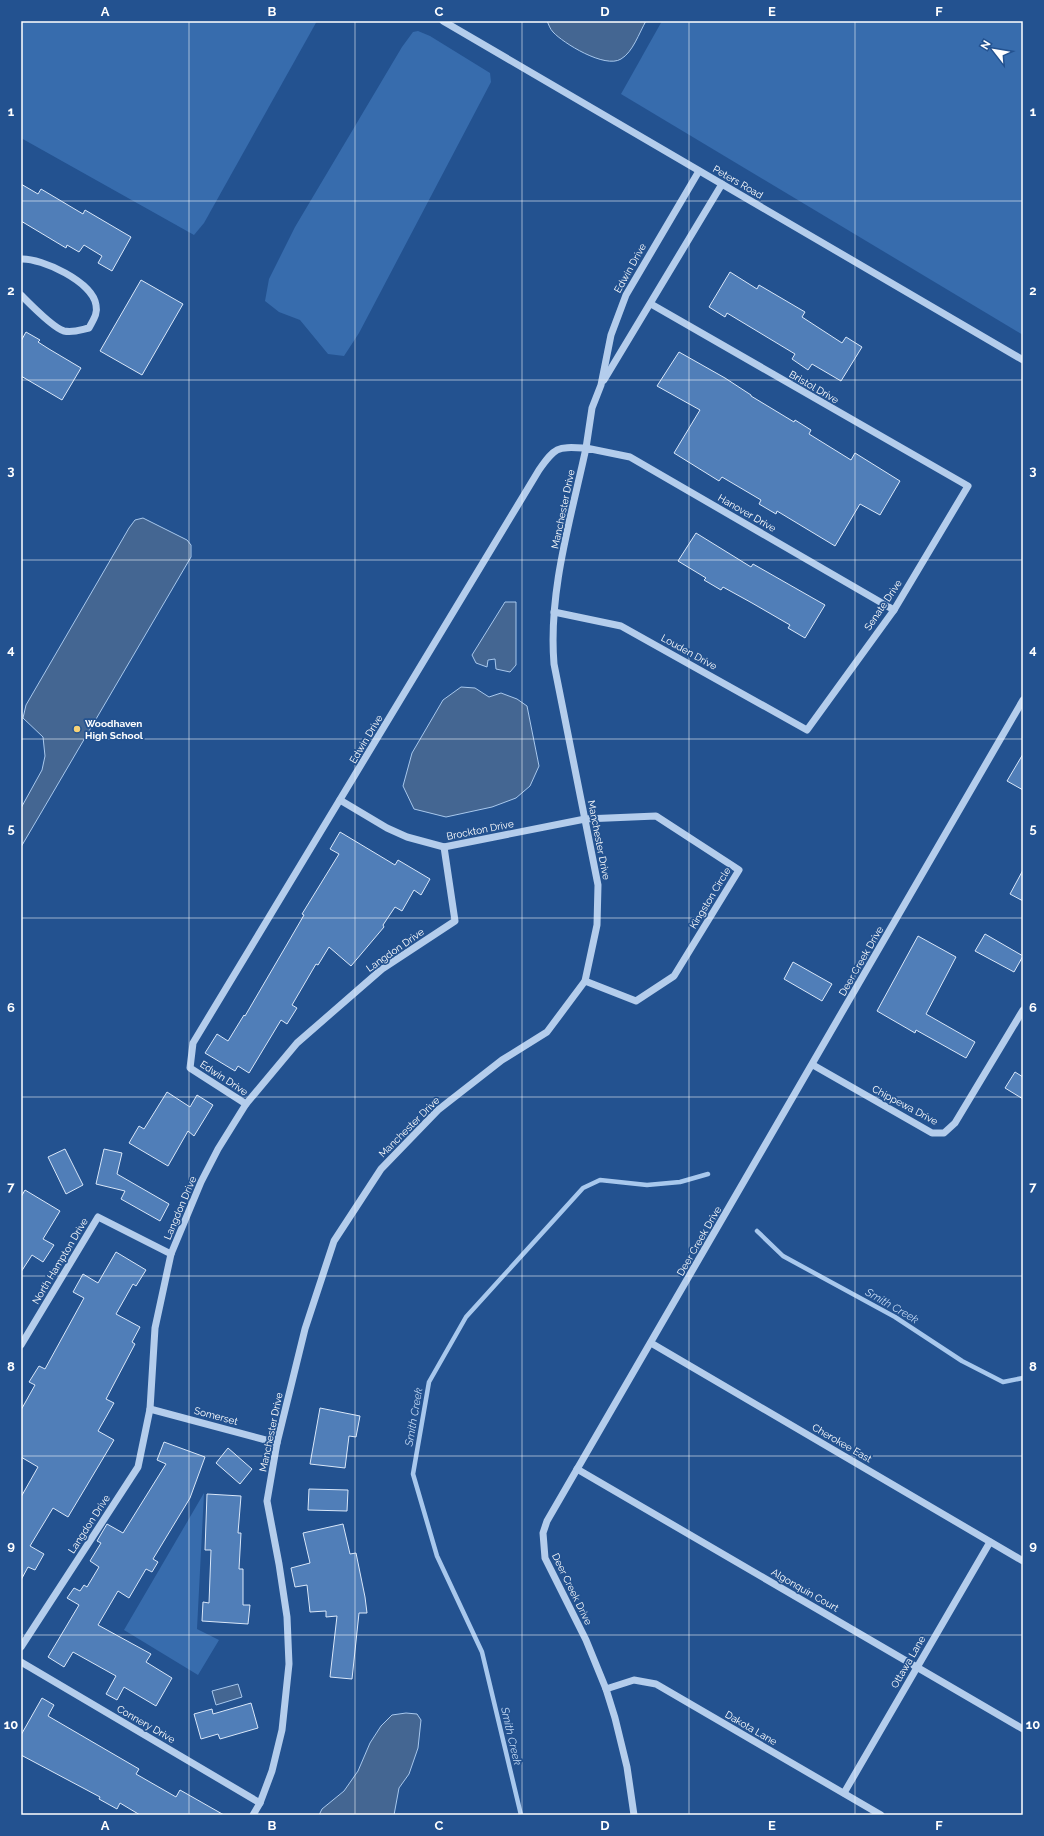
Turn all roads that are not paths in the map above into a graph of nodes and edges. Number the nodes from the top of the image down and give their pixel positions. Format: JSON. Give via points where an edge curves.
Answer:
{"nodes":[{"id":1,"x":443,"y":21,"type":"edge"},
{"id":2,"x":699,"y":171,"type":"junction"},
{"id":3,"x":722,"y":184,"type":"junction"},
{"id":4,"x":21,"y":259,"type":"edge"},
{"id":5,"x":21,"y":295,"type":"edge"},
{"id":6,"x":651,"y":304,"type":"junction"},
{"id":7,"x":1023,"y":360,"type":"edge"},
{"id":8,"x":601,"y":385,"type":"junction"},
{"id":9,"x":586,"y":448,"type":"junction"},
{"id":10,"x":968,"y":486,"type":"joint"},
{"id":11,"x":894,"y":610,"type":"junction"},
{"id":12,"x":554,"y":612,"type":"junction"},
{"id":13,"x":1023,"y":700,"type":"edge"},
{"id":14,"x":807,"y":730,"type":"joint"},
{"id":15,"x":340,"y":800,"type":"junction"},
{"id":16,"x":585,"y":819,"type":"junction"},
{"id":17,"x":444,"y":847,"type":"junction"},
{"id":18,"x":585,"y":981,"type":"junction"},
{"id":19,"x":1023,"y":1010,"type":"edge"},
{"id":20,"x":813,"y":1065,"type":"junction"},
{"id":21,"x":246,"y":1104,"type":"junction"},
{"id":22,"x":171,"y":1254,"type":"junction"},
{"id":23,"x":651,"y":1343,"type":"junction"},
{"id":24,"x":21,"y":1345,"type":"edge"},
{"id":25,"x":150,"y":1409,"type":"junction"},
{"id":26,"x":277,"y":1443,"type":"junction"},
{"id":27,"x":577,"y":1469,"type":"junction"},
{"id":28,"x":990,"y":1542,"type":"junction"},
{"id":29,"x":1023,"y":1561,"type":"edge"},
{"id":30,"x":21,"y":1647,"type":"edge"},
{"id":31,"x":21,"y":1662,"type":"edge"},
{"id":32,"x":917,"y":1668,"type":"junction"},
{"id":33,"x":606,"y":1689,"type":"junction"},
{"id":34,"x":1023,"y":1729,"type":"edge"},
{"id":35,"x":844,"y":1793,"type":"junction"},
{"id":36,"x":260,"y":1803,"type":"junction"},
{"id":37,"x":253,"y":1815,"type":"edge"},
{"id":38,"x":634,"y":1815,"type":"edge"},
{"id":39,"x":881,"y":1815,"type":"edge"}],
"edges":[{"from":1,"to":2,"type":"street","name":"Peters Road"},
{"from":2,"to":3,"type":"street","name":"Peters Road"},
{"from":2,"to":8,"type":"street","name":"Edwin Drive","via":[[626,295],[611,335]]},
{"from":3,"to":6,"type":"street","name":"Edwin Drive"},
{"from":3,"to":7,"type":"street","name":"Peters Road"},
{"from":4,"to":5,"type":"street","via":[[52,266],[84,286],[96,304],[96,316],[88,328],[75,332],[62,331],[37,312]]},
{"from":6,"to":8,"type":"street","name":"Edwin Drive"},
{"from":6,"to":10,"type":"street","name":"Bristol Drive"},
{"from":8,"to":9,"type":"street","name":"Edwin Drive","via":[[592,408]]},
{"from":9,"to":11,"type":"street","name":"Hanover Drive","via":[[630,457]]},
{"from":9,"to":12,"type":"street","name":"Manchester Drive","via":[[556,590]]},
{"from":9,"to":15,"type":"street","name":"Edwin Drive","via":[[561,447],[548,456]]},
{"from":10,"to":11,"type":"street","name":"Senate Drive"},
{"from":11,"to":14,"type":"street","name":"Senate Drive"},
{"from":12,"to":14,"type":"street","name":"Louden Drive","via":[[621,626]]},
{"from":12,"to":16,"type":"street","name":"Manchester Drive","via":[[554,664]]},
{"from":13,"to":20,"type":"street","name":"Deer Creek Drive"},
{"from":15,"to":17,"type":"street","name":"Brockton Drive","via":[[387,828],[407,837]]},
{"from":15,"to":21,"type":"street","name":"Edwin Drive","via":[[193,1043],[190,1068]]},
{"from":16,"to":17,"type":"street","name":"Brockton Drive"},
{"from":16,"to":18,"type":"street","name":"Manchester Drive","via":[[598,886],[597,926]]},
{"from":16,"to":18,"type":"street","name":"Kingston Circle","via":[[656,816],[739,870],[674,976],[636,1001]]},
{"from":17,"to":21,"type":"street","name":"Langdon Drive","via":[[455,921],[382,969],[297,1043]]},
{"from":18,"to":26,"type":"street","name":"Manchester Drive","via":[[547,1032],[502,1060],[438,1110],[381,1169],[334,1241],[305,1329]]},
{"from":19,"to":20,"type":"street","name":"Chippewa Drive","via":[[955,1123],[944,1133],[932,1133]]},
{"from":20,"to":23,"type":"street","name":"Deer Creek Drive"},
{"from":21,"to":22,"type":"street","name":"Langdon Drive","via":[[201,1182]]},
{"from":22,"to":24,"type":"street","name":"North Hampton Drive","via":[[98,1217]]},
{"from":22,"to":25,"type":"street","name":"Langdon Drive","via":[[155,1328]]},
{"from":23,"to":27,"type":"street","name":"Deer Creek Drive"},
{"from":23,"to":28,"type":"street","name":"Cherokee East"},
{"from":25,"to":26,"type":"street","name":"Somerset"},
{"from":25,"to":30,"type":"street","name":"Langdon Drive","via":[[138,1467]]},
{"from":26,"to":36,"type":"street","name":"Manchester Drive","via":[[267,1501],[280,1564],[287,1617],[289,1664],[282,1730],[272,1771]]},
{"from":27,"to":32,"type":"street","name":"Algonquin Court"},
{"from":27,"to":33,"type":"street","name":"Deer Creek Drive","via":[[547,1521],[543,1533],[543,1548],[548,1566],[586,1640]]},
{"from":28,"to":29,"type":"street","name":"Cherokee East"},
{"from":28,"to":32,"type":"street","name":"Ottawa Lane"},
{"from":31,"to":36,"type":"street","name":"Connery Drive"},
{"from":32,"to":34,"type":"street","name":"Algonquin Court"},
{"from":32,"to":35,"type":"street","name":"Ottawa Lane"},
{"from":33,"to":35,"type":"street","name":"Dakota Lane","via":[[634,1680],[656,1684]]},
{"from":33,"to":38,"type":"street","name":"Deer Creek Drive","via":[[627,1767]]},
{"from":35,"to":39,"type":"street","name":"Dakota Lane"},
{"from":36,"to":37,"type":"street","name":"Manchester Drive"}]}
